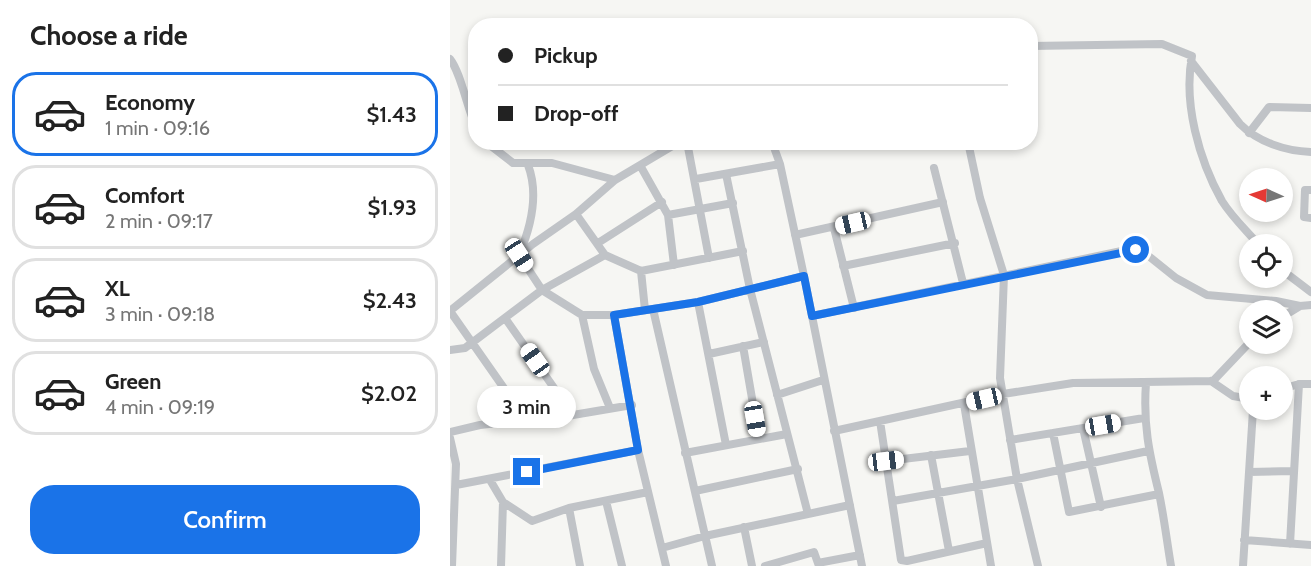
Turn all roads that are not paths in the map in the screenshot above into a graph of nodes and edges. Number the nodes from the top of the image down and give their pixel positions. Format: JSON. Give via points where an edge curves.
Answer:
{"nodes":[{"id":1,"x":1038,"y":46,"type":"edge"},
{"id":2,"x":450,"y":59,"type":"edge"},
{"id":3,"x":1191,"y":61,"type":"junction"},
{"id":4,"x":1311,"y":108,"type":"edge"},
{"id":5,"x":468,"y":109,"type":"edge"},
{"id":6,"x":1250,"y":133,"type":"junction"},
{"id":7,"x":496,"y":150,"type":"edge"},
{"id":8,"x":667,"y":150,"type":"edge"},
{"id":9,"x":689,"y":150,"type":"edge"},
{"id":10,"x":775,"y":150,"type":"edge"},
{"id":11,"x":970,"y":150,"type":"edge"},
{"id":12,"x":1311,"y":152,"type":"edge"},
{"id":13,"x":780,"y":164,"type":"junction"},
{"id":14,"x":528,"y":165,"type":"junction"},
{"id":15,"x":641,"y":166,"type":"junction"},
{"id":16,"x":934,"y":168,"type":"dead end"},
{"id":17,"x":726,"y":174,"type":"junction"},
{"id":18,"x":696,"y":179,"type":"junction"},
{"id":19,"x":615,"y":180,"type":"junction"},
{"id":20,"x":1311,"y":190,"type":"edge"},
{"id":21,"x":662,"y":202,"type":"junction"},
{"id":22,"x":944,"y":202,"type":"junction"},
{"id":23,"x":733,"y":203,"type":"junction"},
{"id":24,"x":702,"y":208,"type":"junction"},
{"id":25,"x":576,"y":213,"type":"junction"},
{"id":26,"x":668,"y":215,"type":"junction"},
{"id":27,"x":1311,"y":218,"type":"edge"},
{"id":28,"x":834,"y":228,"type":"junction"},
{"id":29,"x":1250,"y":234,"type":"edge"},
{"id":30,"x":795,"y":235,"type":"junction"},
{"id":31,"x":598,"y":243,"type":"junction"},
{"id":32,"x":955,"y":243,"type":"junction"},
{"id":33,"x":743,"y":251,"type":"junction"},
{"id":34,"x":519,"y":255,"type":"junction"},
{"id":35,"x":605,"y":255,"type":"junction"},
{"id":36,"x":709,"y":258,"type":"junction"},
{"id":37,"x":674,"y":265,"type":"junction"},
{"id":38,"x":843,"y":266,"type":"junction"},
{"id":39,"x":641,"y":272,"type":"junction"},
{"id":40,"x":1004,"y":275,"type":"junction"},
{"id":41,"x":804,"y":276,"type":"junction"},
{"id":42,"x":1293,"y":278,"type":"edge"},
{"id":43,"x":963,"y":283,"type":"junction"},
{"id":44,"x":750,"y":289,"type":"junction"},
{"id":45,"x":542,"y":290,"type":"junction"},
{"id":46,"x":1311,"y":292,"type":"edge"},
{"id":47,"x":698,"y":302,"type":"junction"},
{"id":48,"x":1311,"y":305,"type":"edge"},
{"id":49,"x":1300,"y":306,"type":"junction"},
{"id":50,"x":854,"y":308,"type":"junction"},
{"id":51,"x":649,"y":310,"type":"junction"},
{"id":52,"x":1293,"y":310,"type":"edge"},
{"id":53,"x":450,"y":311,"type":"edge"},
{"id":54,"x":582,"y":315,"type":"junction"},
{"id":55,"x":614,"y":315,"type":"junction"},
{"id":56,"x":812,"y":316,"type":"junction"},
{"id":57,"x":505,"y":318,"type":"junction"},
{"id":58,"x":472,"y":342,"type":"junction"},
{"id":59,"x":764,"y":342,"type":"junction"},
{"id":60,"x":743,"y":346,"type":"junction"},
{"id":61,"x":450,"y":350,"type":"edge"},
{"id":62,"x":1239,"y":353,"type":"edge"},
{"id":63,"x":709,"y":354,"type":"junction"},
{"id":64,"x":823,"y":380,"type":"junction"},
{"id":65,"x":1210,"y":381,"type":"junction"},
{"id":66,"x":1146,"y":383,"type":"junction"},
{"id":67,"x":1299,"y":384,"type":"junction"},
{"id":68,"x":1311,"y":384,"type":"edge"},
{"id":69,"x":1293,"y":386,"type":"edge"},
{"id":70,"x":1004,"y":394,"type":"junction"},
{"id":71,"x":777,"y":395,"type":"junction"},
{"id":72,"x":1239,"y":397,"type":"edge"},
{"id":73,"x":964,"y":404,"type":"junction"},
{"id":74,"x":632,"y":405,"type":"junction"},
{"id":75,"x":610,"y":408,"type":"junction"},
{"id":76,"x":573,"y":415,"type":"junction"},
{"id":77,"x":1144,"y":418,"type":"junction"},
{"id":78,"x":1252,"y":420,"type":"edge"},
{"id":79,"x":526,"y":421,"type":"junction"},
{"id":80,"x":880,"y":421,"type":"junction"},
{"id":81,"x":1083,"y":428,"type":"junction"},
{"id":82,"x":834,"y":431,"type":"junction"},
{"id":83,"x":450,"y":432,"type":"edge"},
{"id":84,"x":1053,"y":432,"type":"junction"},
{"id":85,"x":787,"y":434,"type":"junction"},
{"id":86,"x":450,"y":438,"type":"edge"},
{"id":87,"x":759,"y":439,"type":"junction"},
{"id":88,"x":1010,"y":440,"type":"junction"},
{"id":89,"x":726,"y":445,"type":"junction"},
{"id":90,"x":638,"y":450,"type":"junction"},
{"id":91,"x":970,"y":451,"type":"junction"},
{"id":92,"x":1148,"y":451,"type":"junction"},
{"id":93,"x":685,"y":453,"type":"junction"},
{"id":94,"x":932,"y":455,"type":"junction"},
{"id":95,"x":886,"y":461,"type":"junction"},
{"id":96,"x":1092,"y":463,"type":"junction"},
{"id":97,"x":798,"y":469,"type":"junction"},
{"id":98,"x":1060,"y":470,"type":"junction"},
{"id":99,"x":1292,"y":471,"type":"junction"},
{"id":100,"x":1249,"y":472,"type":"junction"},
{"id":101,"x":1017,"y":479,"type":"junction"},
{"id":102,"x":490,"y":480,"type":"junction"},
{"id":103,"x":456,"y":485,"type":"junction"},
{"id":104,"x":976,"y":487,"type":"junction"},
{"id":105,"x":694,"y":491,"type":"junction"},
{"id":106,"x":648,"y":492,"type":"junction"},
{"id":107,"x":1159,"y":494,"type":"junction"},
{"id":108,"x":938,"y":495,"type":"junction"},
{"id":109,"x":606,"y":501,"type":"junction"},
{"id":110,"x":893,"y":501,"type":"junction"},
{"id":111,"x":503,"y":502,"type":"junction"},
{"id":112,"x":850,"y":505,"type":"junction"},
{"id":113,"x":1101,"y":507,"type":"junction"},
{"id":114,"x":569,"y":508,"type":"junction"},
{"id":115,"x":808,"y":514,"type":"junction"},
{"id":116,"x":744,"y":527,"type":"junction"},
{"id":117,"x":705,"y":536,"type":"junction"},
{"id":118,"x":1244,"y":540,"type":"junction"},
{"id":119,"x":987,"y":543,"type":"junction"},
{"id":120,"x":1290,"y":544,"type":"junction"},
{"id":121,"x":1311,"y":545,"type":"edge"},
{"id":122,"x":662,"y":548,"type":"junction"},
{"id":123,"x":949,"y":551,"type":"junction"},
{"id":124,"x":452,"y":552,"type":"edge"},
{"id":125,"x":860,"y":555,"type":"junction"},
{"id":126,"x":819,"y":565,"type":"edge"},
{"id":127,"x":452,"y":566,"type":"edge"},
{"id":128,"x":501,"y":566,"type":"edge"},
{"id":129,"x":580,"y":566,"type":"edge"},
{"id":130,"x":622,"y":566,"type":"edge"},
{"id":131,"x":666,"y":566,"type":"edge"},
{"id":132,"x":712,"y":566,"type":"edge"},
{"id":133,"x":752,"y":566,"type":"edge"},
{"id":134,"x":765,"y":566,"type":"edge"},
{"id":135,"x":862,"y":566,"type":"edge"},
{"id":136,"x":991,"y":566,"type":"edge"},
{"id":137,"x":1038,"y":566,"type":"edge"},
{"id":138,"x":1171,"y":566,"type":"edge"},
{"id":139,"x":1243,"y":566,"type":"edge"}],
"edges":[{"from":1,"to":3,"type":"street","via":[[1162,44],[1192,57]]},
{"from":2,"to":5,"type":"street","via":[[459,75]]},
{"from":3,"to":6,"type":"street"},
{"from":3,"to":29,"type":"street","via":[[1190,95],[1205,160],[1222,200]]},
{"from":4,"to":6,"type":"street","via":[[1269,107]]},
{"from":6,"to":12,"type":"street","via":[[1266,143]]},
{"from":7,"to":14,"type":"street","via":[[513,163]]},
{"from":8,"to":15,"type":"street"},
{"from":9,"to":18,"type":"street"},
{"from":10,"to":13,"type":"street"},
{"from":11,"to":40,"type":"street"},
{"from":13,"to":17,"type":"street"},
{"from":13,"to":30,"type":"street"},
{"from":14,"to":19,"type":"street","via":[[552,164]]},
{"from":14,"to":34,"type":"street","via":[[533,204]]},
{"from":15,"to":19,"type":"street"},
{"from":15,"to":21,"type":"street"},
{"from":16,"to":22,"type":"street"},
{"from":17,"to":18,"type":"street"},
{"from":17,"to":23,"type":"street"},
{"from":18,"to":24,"type":"street"},
{"from":19,"to":25,"type":"street"},
{"from":20,"to":27,"type":"street","via":[[1305,190],[1304,217]]},
{"from":21,"to":26,"type":"street"},
{"from":21,"to":31,"type":"street"},
{"from":22,"to":28,"type":"street"},
{"from":22,"to":32,"type":"street"},
{"from":23,"to":24,"type":"street"},
{"from":23,"to":33,"type":"street"},
{"from":24,"to":26,"type":"street"},
{"from":24,"to":36,"type":"street"},
{"from":25,"to":31,"type":"street"},
{"from":25,"to":34,"type":"street"},
{"from":26,"to":37,"type":"street"},
{"from":28,"to":30,"type":"street"},
{"from":28,"to":38,"type":"street"},
{"from":30,"to":41,"type":"street"},
{"from":31,"to":35,"type":"street"},
{"from":32,"to":38,"type":"street"},
{"from":32,"to":43,"type":"street"},
{"from":33,"to":36,"type":"street"},
{"from":33,"to":44,"type":"street"},
{"from":34,"to":45,"type":"street"},
{"from":34,"to":53,"type":"street"},
{"from":35,"to":39,"type":"street"},
{"from":35,"to":45,"type":"street"},
{"from":36,"to":37,"type":"street"},
{"from":37,"to":39,"type":"street"},
{"from":38,"to":50,"type":"street"},
{"from":39,"to":51,"type":"street"},
{"from":40,"to":43,"type":"street"},
{"from":40,"to":49,"type":"street","via":[[1131,249],[1146,254],[1176,278],[1207,295]]},
{"from":40,"to":70,"type":"street","via":[[999,354]]},
{"from":41,"to":44,"type":"street"},
{"from":41,"to":56,"type":"street"},
{"from":42,"to":46,"type":"street"},
{"from":43,"to":50,"type":"street"},
{"from":44,"to":47,"type":"street"},
{"from":44,"to":59,"type":"street"},
{"from":45,"to":54,"type":"street"},
{"from":45,"to":57,"type":"street"},
{"from":47,"to":51,"type":"street"},
{"from":47,"to":63,"type":"street"},
{"from":48,"to":49,"type":"street"},
{"from":49,"to":52,"type":"street"},
{"from":50,"to":56,"type":"street"},
{"from":51,"to":55,"type":"street"},
{"from":51,"to":93,"type":"street"},
{"from":53,"to":58,"type":"street"},
{"from":54,"to":55,"type":"street"},
{"from":54,"to":75,"type":"street","via":[[594,369]]},
{"from":55,"to":74,"type":"street"},
{"from":56,"to":64,"type":"street"},
{"from":57,"to":58,"type":"street"},
{"from":57,"to":76,"type":"street"},
{"from":58,"to":61,"type":"street","via":[[459,350]]},
{"from":58,"to":79,"type":"street"},
{"from":59,"to":60,"type":"street"},
{"from":59,"to":71,"type":"street"},
{"from":60,"to":63,"type":"street"},
{"from":60,"to":87,"type":"street"},
{"from":62,"to":65,"type":"street"},
{"from":63,"to":89,"type":"street"},
{"from":64,"to":71,"type":"street"},
{"from":64,"to":82,"type":"street"},
{"from":65,"to":66,"type":"street"},
{"from":65,"to":72,"type":"street"},
{"from":66,"to":70,"type":"street","via":[[1088,381]]},
{"from":66,"to":77,"type":"street"},
{"from":67,"to":68,"type":"street"},
{"from":67,"to":69,"type":"street"},
{"from":67,"to":99,"type":"street"},
{"from":70,"to":73,"type":"street"},
{"from":70,"to":88,"type":"street"},
{"from":71,"to":85,"type":"street"},
{"from":73,"to":80,"type":"street"},
{"from":73,"to":91,"type":"street"},
{"from":74,"to":75,"type":"street"},
{"from":74,"to":90,"type":"street"},
{"from":75,"to":76,"type":"street"},
{"from":76,"to":79,"type":"street"},
{"from":77,"to":81,"type":"street"},
{"from":77,"to":92,"type":"street"},
{"from":78,"to":100,"type":"street"},
{"from":79,"to":83,"type":"street"},
{"from":80,"to":82,"type":"street"},
{"from":80,"to":95,"type":"street"},
{"from":81,"to":84,"type":"street"},
{"from":81,"to":96,"type":"street"},
{"from":82,"to":112,"type":"street"},
{"from":84,"to":88,"type":"street"},
{"from":84,"to":98,"type":"street"},
{"from":85,"to":87,"type":"street"},
{"from":85,"to":97,"type":"street"},
{"from":86,"to":103,"type":"street"},
{"from":87,"to":89,"type":"street"},
{"from":88,"to":101,"type":"street"},
{"from":89,"to":93,"type":"street"},
{"from":90,"to":102,"type":"street"},
{"from":90,"to":106,"type":"street"},
{"from":91,"to":94,"type":"street"},
{"from":91,"to":104,"type":"street"},
{"from":92,"to":96,"type":"street"},
{"from":92,"to":107,"type":"street"},
{"from":93,"to":105,"type":"street"},
{"from":94,"to":95,"type":"street"},
{"from":94,"to":108,"type":"street"},
{"from":95,"to":110,"type":"street"},
{"from":96,"to":98,"type":"street"},
{"from":96,"to":113,"type":"street"},
{"from":97,"to":105,"type":"street"},
{"from":97,"to":115,"type":"street"},
{"from":98,"to":101,"type":"street"},
{"from":98,"to":113,"type":"street","via":[[1069,512]]},
{"from":99,"to":100,"type":"street"},
{"from":99,"to":120,"type":"street"},
{"from":100,"to":118,"type":"street"},
{"from":101,"to":104,"type":"street"},
{"from":101,"to":137,"type":"street"},
{"from":102,"to":103,"type":"street"},
{"from":102,"to":111,"type":"street"},
{"from":103,"to":124,"type":"street"},
{"from":104,"to":108,"type":"street"},
{"from":104,"to":119,"type":"street"},
{"from":105,"to":117,"type":"street"},
{"from":106,"to":109,"type":"street"},
{"from":106,"to":122,"type":"street"},
{"from":107,"to":113,"type":"street"},
{"from":107,"to":138,"type":"street"},
{"from":108,"to":110,"type":"street"},
{"from":108,"to":123,"type":"street"},
{"from":109,"to":114,"type":"street"},
{"from":109,"to":130,"type":"street"},
{"from":110,"to":123,"type":"street","via":[[902,561]]},
{"from":111,"to":114,"type":"street","via":[[532,521]]},
{"from":111,"to":128,"type":"street"},
{"from":112,"to":115,"type":"street"},
{"from":112,"to":125,"type":"street"},
{"from":114,"to":129,"type":"street"},
{"from":115,"to":116,"type":"street"},
{"from":116,"to":117,"type":"street"},
{"from":116,"to":133,"type":"street"},
{"from":117,"to":122,"type":"street"},
{"from":117,"to":132,"type":"street"},
{"from":118,"to":120,"type":"street"},
{"from":118,"to":139,"type":"street"},
{"from":119,"to":123,"type":"street"},
{"from":119,"to":136,"type":"street"},
{"from":120,"to":121,"type":"street"},
{"from":122,"to":131,"type":"street"},
{"from":124,"to":127,"type":"street"},
{"from":125,"to":126,"type":"street"},
{"from":125,"to":135,"type":"street"},
{"from":126,"to":134,"type":"street","via":[[814,552]]}]}
